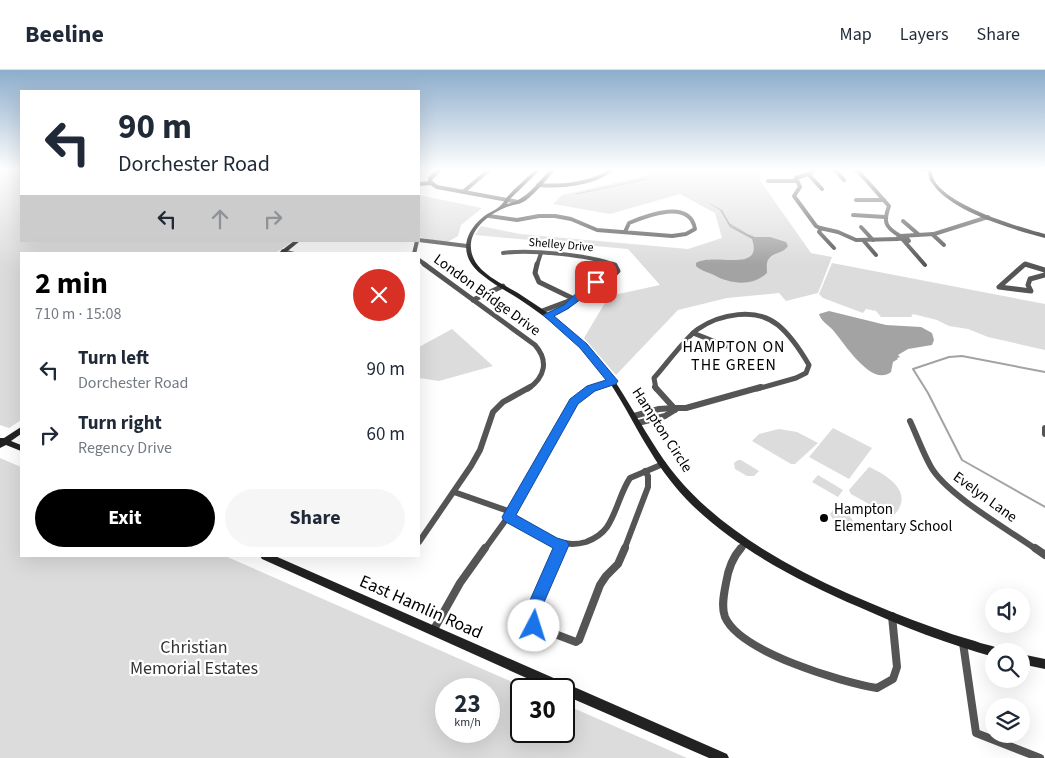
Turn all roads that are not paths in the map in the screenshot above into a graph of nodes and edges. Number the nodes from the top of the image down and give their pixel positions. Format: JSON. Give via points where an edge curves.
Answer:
{"nodes":[{"id":1,"x":506,"y":201,"type":"edge"},
{"id":2,"x":513,"y":201,"type":"edge"},
{"id":3,"x":797,"y":201,"type":"edge"},
{"id":4,"x":885,"y":201,"type":"edge"},
{"id":5,"x":956,"y":201,"type":"edge"},
{"id":6,"x":518,"y":202,"type":"joint"},
{"id":7,"x":503,"y":207,"type":"junction"},
{"id":8,"x":853,"y":215,"type":"dead end"},
{"id":9,"x":489,"y":216,"type":"junction"},
{"id":10,"x":885,"y":217,"type":"junction"},
{"id":11,"x":988,"y":217,"type":"junction"},
{"id":12,"x":903,"y":221,"type":"dead end"},
{"id":13,"x":862,"y":227,"type":"dead end"},
{"id":14,"x":821,"y":228,"type":"junction"},
{"id":15,"x":625,"y":232,"type":"junction"},
{"id":16,"x":918,"y":234,"type":"junction"},
{"id":17,"x":932,"y":234,"type":"junction"},
{"id":18,"x":1045,"y":236,"type":"edge"},
{"id":19,"x":899,"y":238,"type":"junction"},
{"id":20,"x":905,"y":239,"type":"junction"},
{"id":21,"x":420,"y":240,"type":"edge"},
{"id":22,"x":863,"y":240,"type":"junction"},
{"id":23,"x":874,"y":240,"type":"junction"},
{"id":24,"x":297,"y":242,"type":"edge"},
{"id":25,"x":944,"y":245,"type":"dead end"},
{"id":26,"x":467,"y":246,"type":"junction"},
{"id":27,"x":834,"y":248,"type":"dead end"},
{"id":28,"x":282,"y":252,"type":"edge"},
{"id":29,"x":504,"y":253,"type":"dead end"},
{"id":30,"x":541,"y":253,"type":"junction"},
{"id":31,"x":876,"y":255,"type":"dead end"},
{"id":32,"x":420,"y":261,"type":"edge"},
{"id":33,"x":925,"y":265,"type":"dead end"},
{"id":34,"x":1045,"y":270,"type":"edge"},
{"id":35,"x":1045,"y":275,"type":"edge"},
{"id":36,"x":503,"y":286,"type":"junction"},
{"id":37,"x":574,"y":299,"type":"junction"},
{"id":38,"x":473,"y":300,"type":"junction"},
{"id":39,"x":545,"y":313,"type":"junction"},
{"id":40,"x":693,"y":333,"type":"junction"},
{"id":41,"x":726,"y":346,"type":"dead end"},
{"id":42,"x":613,"y":381,"type":"junction"},
{"id":43,"x":675,"y":410,"type":"junction"},
{"id":44,"x":636,"y":420,"type":"junction"},
{"id":45,"x":910,"y":421,"type":"dead end"},
{"id":46,"x":1045,"y":428,"type":"edge"},
{"id":47,"x":20,"y":431,"type":"edge"},
{"id":48,"x":1045,"y":434,"type":"edge"},
{"id":49,"x":2,"y":442,"type":"edge"},
{"id":50,"x":20,"y":448,"type":"edge"},
{"id":51,"x":663,"y":464,"type":"junction"},
{"id":52,"x":645,"y":470,"type":"junction"},
{"id":53,"x":454,"y":492,"type":"junction"},
{"id":54,"x":510,"y":515,"type":"junction"},
{"id":55,"x":420,"y":541,"type":"edge"},
{"id":56,"x":746,"y":543,"type":"junction"},
{"id":57,"x":562,"y":545,"type":"junction"},
{"id":58,"x":1045,"y":555,"type":"edge"},
{"id":59,"x":267,"y":557,"type":"edge"},
{"id":60,"x":892,"y":616,"type":"junction"},
{"id":61,"x":433,"y":631,"type":"junction"},
{"id":62,"x":963,"y":643,"type":"junction"},
{"id":63,"x":985,"y":649,"type":"edge"},
{"id":64,"x":1030,"y":661,"type":"edge"},
{"id":65,"x":1045,"y":664,"type":"edge"},
{"id":66,"x":539,"y":678,"type":"edge"},
{"id":67,"x":575,"y":694,"type":"edge"},
{"id":68,"x":723,"y":758,"type":"edge"},
{"id":69,"x":1040,"y":758,"type":"edge"}],
"edges":[{"from":1,"to":7,"type":"street"},
{"from":2,"to":6,"type":"street"},
{"from":3,"to":14,"type":"street"},
{"from":4,"to":10,"type":"street","via":[[889,208]]},
{"from":5,"to":11,"type":"street"},
{"from":6,"to":7,"type":"street"},
{"from":7,"to":9,"type":"street"},
{"from":8,"to":10,"type":"street"},
{"from":9,"to":15,"type":"street","via":[[517,220],[558,216],[593,229]]},
{"from":9,"to":26,"type":"street","via":[[472,231]]},
{"from":10,"to":19,"type":"street"},
{"from":11,"to":17,"type":"street"},
{"from":11,"to":18,"type":"street"},
{"from":12,"to":16,"type":"street"},
{"from":13,"to":23,"type":"street"},
{"from":14,"to":22,"type":"street"},
{"from":14,"to":27,"type":"street","via":[[819,232]]},
{"from":15,"to":15,"type":"street","via":[[676,236],[694,230],[695,226],[692,219],[677,210],[664,211],[632,221]]},
{"from":16,"to":17,"type":"street"},
{"from":16,"to":20,"type":"street"},
{"from":17,"to":25,"type":"street"},
{"from":19,"to":20,"type":"street"},
{"from":19,"to":23,"type":"street"},
{"from":20,"to":33,"type":"street"},
{"from":21,"to":26,"type":"street"},
{"from":22,"to":23,"type":"street"},
{"from":22,"to":31,"type":"street"},
{"from":24,"to":28,"type":"street"},
{"from":26,"to":36,"type":"street","name":"Hampton Circle","via":[[475,266]]},
{"from":29,"to":30,"type":"street","name":"Shelley Drive"},
{"from":30,"to":37,"type":"street","via":[[535,278],[542,285]]},
{"from":30,"to":37,"type":"street","name":"Shelley Drive","via":[[600,259],[615,265],[616,275],[593,283]]},
{"from":32,"to":38,"type":"street","name":"London Bridge Drive"},
{"from":34,"to":35,"type":"street","via":[[1025,264],[999,286],[1031,292],[1030,280]]},
{"from":36,"to":38,"type":"street"},
{"from":36,"to":39,"type":"street","name":"Hampton Circle"},
{"from":37,"to":39,"type":"street","name":"Shelley Drive","via":[[567,307]]},
{"from":38,"to":53,"type":"street","name":"London Bridge Drive","via":[[535,345],[543,356],[544,368],[532,386],[505,401],[494,412],[479,452]]},
{"from":39,"to":42,"type":"street","name":"Hampton Circle","via":[[584,346]]},
{"from":40,"to":41,"type":"street"},
{"from":40,"to":43,"type":"street","via":[[653,379],[655,387]]},
{"from":40,"to":43,"type":"street","via":[[723,317],[745,314],[761,317],[780,327],[807,360],[809,368],[802,376]]},
{"from":42,"to":44,"type":"street","name":"Hampton Circle"},
{"from":42,"to":54,"type":"street","via":[[591,388],[574,402]]},
{"from":43,"to":44,"type":"street","via":[[665,416]]},
{"from":44,"to":51,"type":"street","name":"Hampton Circle"},
{"from":45,"to":58,"type":"street","name":"Evelyn Lane","via":[[940,479]]},
{"from":46,"to":48,"type":"street"},
{"from":47,"to":49,"type":"street"},
{"from":49,"to":50,"type":"street"},
{"from":51,"to":52,"type":"street"},
{"from":51,"to":56,"type":"street","name":"Hampton Circle","via":[[692,498]]},
{"from":52,"to":57,"type":"street","via":[[628,482],[603,532],[582,544]]},
{"from":52,"to":57,"type":"street","via":[[648,486],[620,561],[602,582],[576,642],[534,626],[530,620]]},
{"from":53,"to":54,"type":"street"},
{"from":53,"to":55,"type":"street","name":"London Bridge Drive"},
{"from":54,"to":57,"type":"street"},
{"from":54,"to":61,"type":"street","via":[[460,583]]},
{"from":56,"to":60,"type":"street","name":"Hampton Circle","via":[[806,578]]},
{"from":56,"to":60,"type":"street","via":[[734,558],[728,574],[724,614],[730,626],[753,644],[814,670],[877,688],[893,679],[897,667]]},
{"from":59,"to":61,"type":"street","name":"East Hamlin Road"},
{"from":60,"to":62,"type":"street","name":"Hampton Circle"},
{"from":61,"to":66,"type":"street","name":"East Hamlin Road"},
{"from":62,"to":63,"type":"street","name":"Hampton Circle"},
{"from":62,"to":69,"type":"street","via":[[976,733]]},
{"from":64,"to":65,"type":"street"},
{"from":67,"to":68,"type":"street","name":"East Hamlin Road"}]}
